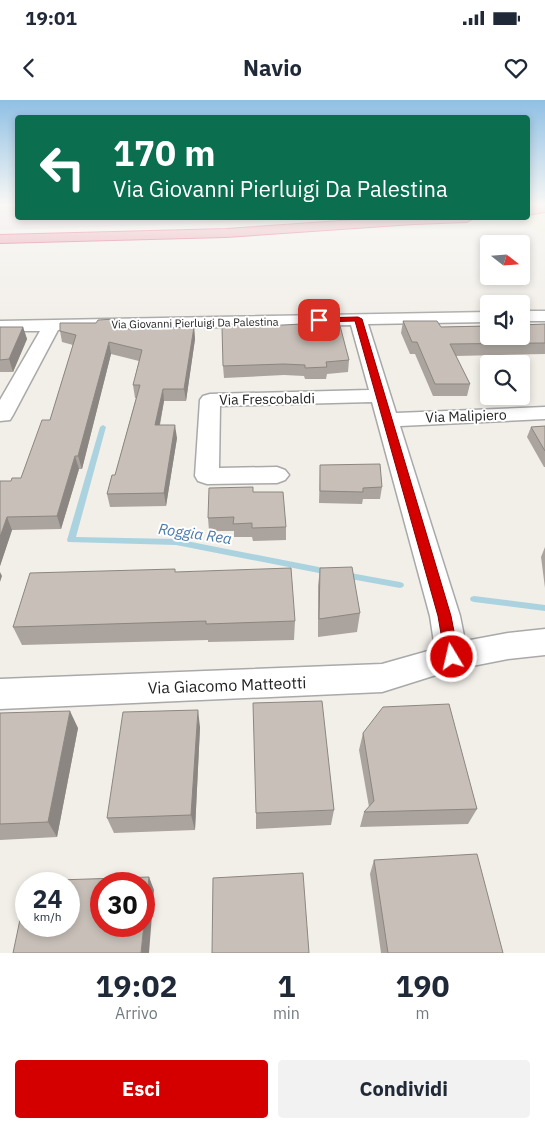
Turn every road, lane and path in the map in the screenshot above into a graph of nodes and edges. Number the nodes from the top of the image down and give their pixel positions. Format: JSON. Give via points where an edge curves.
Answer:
{"nodes":[{"id":1,"x":530,"y":316,"type":"edge"},
{"id":2,"x":545,"y":316,"type":"edge"},
{"id":3,"x":480,"y":317,"type":"edge"},
{"id":4,"x":358,"y":319,"type":"junction"},
{"id":5,"x":0,"y":326,"type":"edge"},
{"id":6,"x":51,"y":326,"type":"junction"},
{"id":7,"x":380,"y":396,"type":"junction"},
{"id":8,"x":545,"y":413,"type":"edge"},
{"id":9,"x":2,"y":415,"type":"dead end"},
{"id":10,"x":388,"y":420,"type":"junction"},
{"id":11,"x":277,"y":475,"type":"dead end"},
{"id":12,"x":545,"y":642,"type":"edge"},
{"id":13,"x":452,"y":657,"type":"junction"},
{"id":14,"x":0,"y":694,"type":"edge"}],
"edges":[{"from":1,"to":2,"type":"street"},
{"from":3,"to":4,"type":"street","name":"Via Giovanni Pierluigi Da Palestina"},
{"from":4,"to":6,"type":"street","name":"Via Giovanni Pierluigi Da Palestina"},
{"from":4,"to":7,"type":"street"},
{"from":5,"to":6,"type":"street","name":"Via Giovanni Pierluigi Da Palestina"},
{"from":6,"to":9,"type":"street"},
{"from":7,"to":10,"type":"street"},
{"from":7,"to":11,"type":"street","name":"Via Frescobaldi","via":[[210,400],[207,476]]},
{"from":8,"to":10,"type":"street","name":"Via Malipiero"},
{"from":10,"to":13,"type":"street","via":[[445,616]]},
{"from":12,"to":13,"type":"street","name":"Via Giacomo Matteotti"},
{"from":13,"to":14,"type":"street","name":"Via Giacomo Matteotti","via":[[382,678]]}]}
